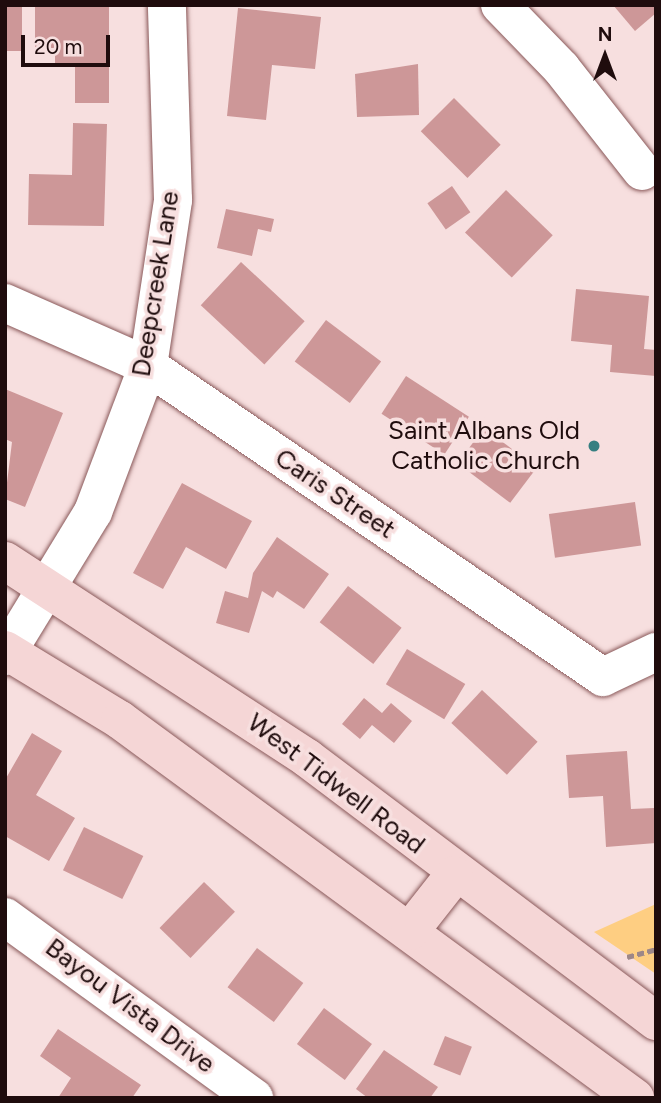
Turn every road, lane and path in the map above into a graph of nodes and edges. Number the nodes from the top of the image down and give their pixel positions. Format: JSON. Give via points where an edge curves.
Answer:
{"nodes":[{"id":1,"x":167,"y":5,"type":"edge"},
{"id":2,"x":500,"y":5,"type":"edge"},
{"id":3,"x":642,"y":171,"type":"dead end"},
{"id":4,"x":5,"y":303,"type":"edge"},
{"id":5,"x":148,"y":366,"type":"junction"},
{"id":6,"x":5,"y":561,"type":"edge"},
{"id":7,"x":48,"y":586,"type":"junction"},
{"id":8,"x":656,"y":652,"type":"edge"},
{"id":9,"x":6,"y":653,"type":"edge"},
{"id":10,"x":454,"y":875,"type":"junction"},
{"id":11,"x":5,"y":917,"type":"edge"},
{"id":12,"x":410,"y":931,"type":"junction"},
{"id":13,"x":656,"y":1021,"type":"edge"},
{"id":14,"x":242,"y":1094,"type":"edge"},
{"id":15,"x":635,"y":1098,"type":"edge"}],
"edges":[{"from":1,"to":5,"type":"street","name":"Deepcreek Lane","via":[[173,200]]},
{"from":2,"to":3,"type":"street","via":[[561,68]]},
{"from":4,"to":5,"type":"street","name":"Caris Street"},
{"from":5,"to":7,"type":"street","name":"Deepcreek Lane","via":[[93,512]]},
{"from":5,"to":8,"type":"street","name":"Caris Street","via":[[603,677]]},
{"from":6,"to":7,"type":"main road","name":"West Tidwell Road"},
{"from":7,"to":9,"type":"street","name":"Deepcreek Lane"},
{"from":7,"to":10,"type":"main road","name":"West Tidwell Road","via":[[307,758]]},
{"from":9,"to":12,"type":"main road","via":[[120,720]]},
{"from":10,"to":12,"type":"main road"},
{"from":10,"to":13,"type":"main road","name":"West Tidwell Road"},
{"from":11,"to":14,"type":"street","name":"Bayou Vista Drive"},
{"from":12,"to":15,"type":"main road"}]}
